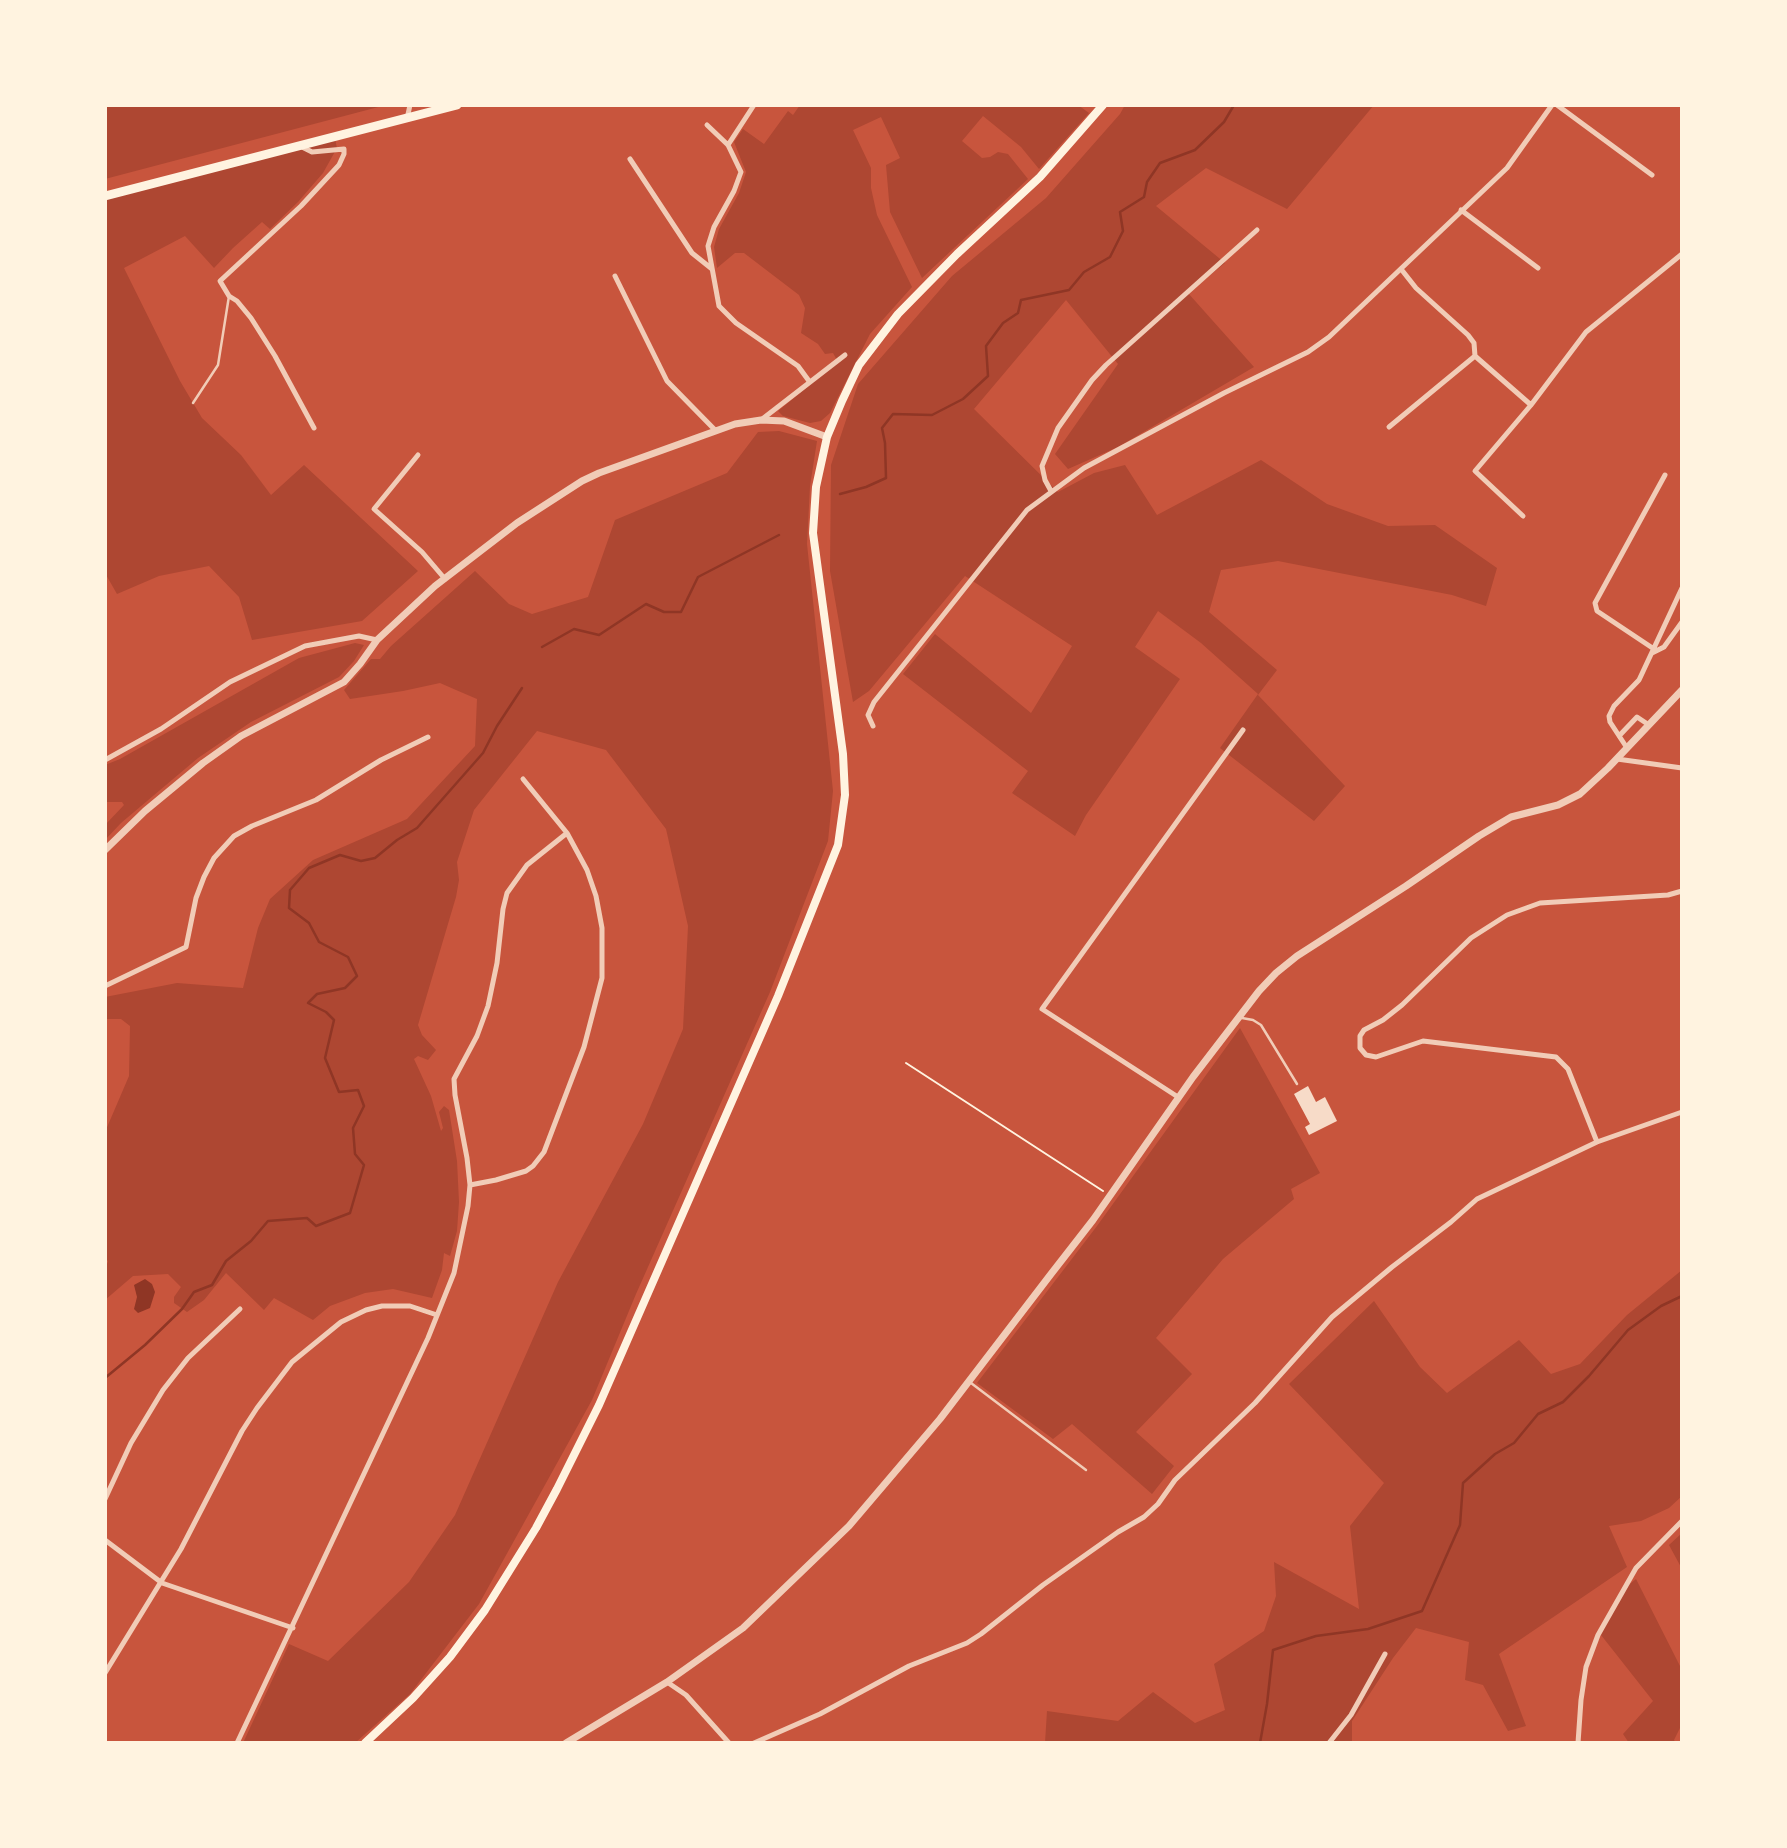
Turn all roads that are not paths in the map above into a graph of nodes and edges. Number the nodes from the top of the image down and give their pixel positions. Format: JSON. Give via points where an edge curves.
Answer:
{"nodes":[{"id":1,"x":410,"y":105,"type":"edge"},
{"id":2,"x":457,"y":105,"type":"edge"},
{"id":3,"x":754,"y":105,"type":"edge"},
{"id":4,"x":1103,"y":105,"type":"edge"},
{"id":5,"x":1552,"y":105,"type":"edge"},
{"id":6,"x":1557,"y":105,"type":"edge"},
{"id":7,"x":407,"y":118,"type":"junction"},
{"id":8,"x":707,"y":125,"type":"dead end"},
{"id":9,"x":299,"y":145,"type":"junction"},
{"id":10,"x":728,"y":145,"type":"junction"},
{"id":11,"x":629,"y":159,"type":"dead end"},
{"id":12,"x":1652,"y":175,"type":"dead end"},
{"id":13,"x":105,"y":197,"type":"edge"},
{"id":14,"x":1461,"y":210,"type":"junction"},
{"id":15,"x":1257,"y":230,"type":"dead end"},
{"id":16,"x":1682,"y":254,"type":"edge"},
{"id":17,"x":1538,"y":268,"type":"dead end"},
{"id":18,"x":712,"y":269,"type":"junction"},
{"id":19,"x":1401,"y":269,"type":"junction"},
{"id":20,"x":615,"y":276,"type":"dead end"},
{"id":21,"x":229,"y":296,"type":"junction"},
{"id":22,"x":845,"y":355,"type":"dead end"},
{"id":23,"x":1475,"y":356,"type":"junction"},
{"id":24,"x":809,"y":382,"type":"junction"},
{"id":25,"x":193,"y":402,"type":"dead end"},
{"id":26,"x":1531,"y":405,"type":"junction"},
{"id":27,"x":761,"y":420,"type":"junction"},
{"id":28,"x":1389,"y":427,"type":"dead end"},
{"id":29,"x":314,"y":428,"type":"dead end"},
{"id":30,"x":716,"y":431,"type":"junction"},
{"id":31,"x":827,"y":437,"type":"junction"},
{"id":32,"x":418,"y":455,"type":"dead end"},
{"id":33,"x":1665,"y":475,"type":"dead end"},
{"id":34,"x":1051,"y":491,"type":"junction"},
{"id":35,"x":1523,"y":516,"type":"dead end"},
{"id":36,"x":445,"y":579,"type":"junction"},
{"id":37,"x":1682,"y":588,"type":"edge"},
{"id":38,"x":1682,"y":622,"type":"edge"},
{"id":39,"x":377,"y":640,"type":"junction"},
{"id":40,"x":1653,"y":651,"type":"junction"},
{"id":41,"x":1682,"y":690,"type":"edge"},
{"id":42,"x":1649,"y":725,"type":"junction"},
{"id":43,"x":873,"y":726,"type":"dead end"},
{"id":44,"x":1243,"y":730,"type":"dead end"},
{"id":45,"x":1619,"y":736,"type":"junction"},
{"id":46,"x":428,"y":737,"type":"dead end"},
{"id":47,"x":1627,"y":748,"type":"junction"},
{"id":48,"x":105,"y":760,"type":"edge"},
{"id":49,"x":1616,"y":760,"type":"junction"},
{"id":50,"x":1682,"y":768,"type":"edge"},
{"id":51,"x":523,"y":779,"type":"dead end"},
{"id":52,"x":567,"y":832,"type":"junction"},
{"id":53,"x":105,"y":850,"type":"edge"},
{"id":54,"x":1682,"y":891,"type":"edge"},
{"id":55,"x":105,"y":986,"type":"edge"},
{"id":56,"x":1239,"y":1017,"type":"junction"},
{"id":57,"x":1297,"y":1084,"type":"dead end"},
{"id":58,"x":1178,"y":1097,"type":"junction"},
{"id":59,"x":1682,"y":1112,"type":"edge"},
{"id":60,"x":1597,"y":1142,"type":"junction"},
{"id":61,"x":470,"y":1185,"type":"junction"},
{"id":62,"x":240,"y":1310,"type":"dead end"},
{"id":63,"x":437,"y":1315,"type":"junction"},
{"id":64,"x":969,"y":1381,"type":"junction"},
{"id":65,"x":1086,"y":1470,"type":"dead end"},
{"id":66,"x":105,"y":1499,"type":"edge"},
{"id":67,"x":1682,"y":1521,"type":"edge"},
{"id":68,"x":105,"y":1540,"type":"edge"},
{"id":69,"x":162,"y":1583,"type":"junction"},
{"id":70,"x":293,"y":1628,"type":"junction"},
{"id":71,"x":1385,"y":1654,"type":"dead end"},
{"id":72,"x":105,"y":1673,"type":"edge"},
{"id":73,"x":667,"y":1682,"type":"junction"},
{"id":74,"x":237,"y":1743,"type":"edge"},
{"id":75,"x":365,"y":1743,"type":"edge"},
{"id":76,"x":566,"y":1743,"type":"edge"},
{"id":77,"x":729,"y":1743,"type":"edge"},
{"id":78,"x":754,"y":1743,"type":"edge"},
{"id":79,"x":1329,"y":1743,"type":"edge"},
{"id":80,"x":1578,"y":1743,"type":"edge"}],
"edges":[{"from":1,"to":7,"type":"street"},
{"from":2,"to":7,"type":"main road"},
{"from":3,"to":10,"type":"street"},
{"from":4,"to":31,"type":"main road","via":[[1040,177],[957,254],[883,332],[859,365]]},
{"from":5,"to":14,"type":"street","via":[[1507,168]]},
{"from":6,"to":12,"type":"street"},
{"from":7,"to":9,"type":"main road"},
{"from":8,"to":10,"type":"street"},
{"from":9,"to":13,"type":"main road"},
{"from":9,"to":21,"type":"street","via":[[312,152],[344,149],[344,154],[301,206],[220,281]]},
{"from":10,"to":18,"type":"street","via":[[740,172],[713,227],[708,246]]},
{"from":11,"to":18,"type":"street","via":[[692,253]]},
{"from":14,"to":17,"type":"street"},
{"from":14,"to":19,"type":"street"},
{"from":15,"to":34,"type":"street","via":[[1092,380],[1058,428],[1042,466]]},
{"from":16,"to":26,"type":"street","via":[[1586,332]]},
{"from":18,"to":24,"type":"street","via":[[719,306],[725,313],[789,358]]},
{"from":19,"to":23,"type":"street","via":[[1468,335]]},
{"from":19,"to":34,"type":"street","via":[[1308,352],[1084,468]]},
{"from":20,"to":30,"type":"street","via":[[667,381]]},
{"from":21,"to":25,"type":"lane","via":[[218,365]]},
{"from":21,"to":29,"type":"street","via":[[251,318]]},
{"from":22,"to":24,"type":"street"},
{"from":23,"to":26,"type":"street"},
{"from":23,"to":28,"type":"street"},
{"from":24,"to":27,"type":"street"},
{"from":26,"to":35,"type":"street","via":[[1475,471]]},
{"from":27,"to":30,"type":"street"},
{"from":27,"to":31,"type":"street","via":[[796,424]]},
{"from":30,"to":36,"type":"street","via":[[582,481],[517,523]]},
{"from":31,"to":75,"type":"main road","via":[[816,487],[813,533],[843,754],[845,795],[838,845],[778,996],[599,1405],[557,1489],[485,1610],[450,1657]]},
{"from":32,"to":36,"type":"street","via":[[374,509]]},
{"from":33,"to":40,"type":"street","via":[[1595,603],[1597,611]]},
{"from":34,"to":43,"type":"street","via":[[1027,510],[874,702],[868,715]]},
{"from":36,"to":39,"type":"street"},
{"from":37,"to":40,"type":"street"},
{"from":38,"to":40,"type":"street","via":[[1664,648]]},
{"from":39,"to":48,"type":"street","via":[[359,636],[305,646],[230,682]]},
{"from":39,"to":53,"type":"street","via":[[344,682],[222,749],[135,819]]},
{"from":40,"to":45,"type":"street","via":[[1639,680],[1609,716]]},
{"from":41,"to":42,"type":"street"},
{"from":42,"to":45,"type":"street","via":[[1637,717]]},
{"from":42,"to":47,"type":"street"},
{"from":44,"to":58,"type":"street","via":[[1042,1009]]},
{"from":45,"to":47,"type":"street"},
{"from":46,"to":55,"type":"street","via":[[353,775],[316,800],[234,836],[204,877],[186,947]]},
{"from":47,"to":49,"type":"street"},
{"from":49,"to":50,"type":"street"},
{"from":49,"to":56,"type":"street","via":[[1580,794],[1511,817],[1297,956],[1276,973]]},
{"from":51,"to":52,"type":"street"},
{"from":52,"to":61,"type":"street","via":[[527,865],[507,893],[488,1006],[454,1079]]},
{"from":52,"to":61,"type":"street","via":[[587,870],[602,928],[602,978],[596,1006],[540,1159],[513,1176]]},
{"from":54,"to":60,"type":"street","via":[[1547,902],[1507,915],[1471,938],[1402,1005],[1360,1036],[1360,1048],[1376,1057],[1423,1041],[1556,1057],[1568,1069]]},
{"from":56,"to":57,"type":"lane","via":[[1261,1025]]},
{"from":56,"to":58,"type":"street"},
{"from":58,"to":64,"type":"street"},
{"from":59,"to":60,"type":"street"},
{"from":60,"to":78,"type":"street","via":[[1477,1199],[1392,1266],[1332,1317],[1144,1517],[1043,1585],[981,1634]]},
{"from":61,"to":63,"type":"street","via":[[454,1273]]},
{"from":62,"to":66,"type":"street","via":[[188,1358],[163,1390]]},
{"from":63,"to":69,"type":"street","via":[[410,1307],[366,1310],[341,1322],[292,1362],[242,1431]]},
{"from":63,"to":70,"type":"street"},
{"from":64,"to":65,"type":"lane"},
{"from":64,"to":73,"type":"street","via":[[849,1526],[743,1628]]},
{"from":67,"to":80,"type":"street","via":[[1636,1568],[1598,1635],[1586,1667]]},
{"from":68,"to":69,"type":"street"},
{"from":69,"to":70,"type":"street"},
{"from":69,"to":72,"type":"street"},
{"from":70,"to":74,"type":"street"},
{"from":71,"to":79,"type":"street","via":[[1351,1715]]},
{"from":73,"to":76,"type":"street"},
{"from":73,"to":77,"type":"street","via":[[686,1695]]}]}
